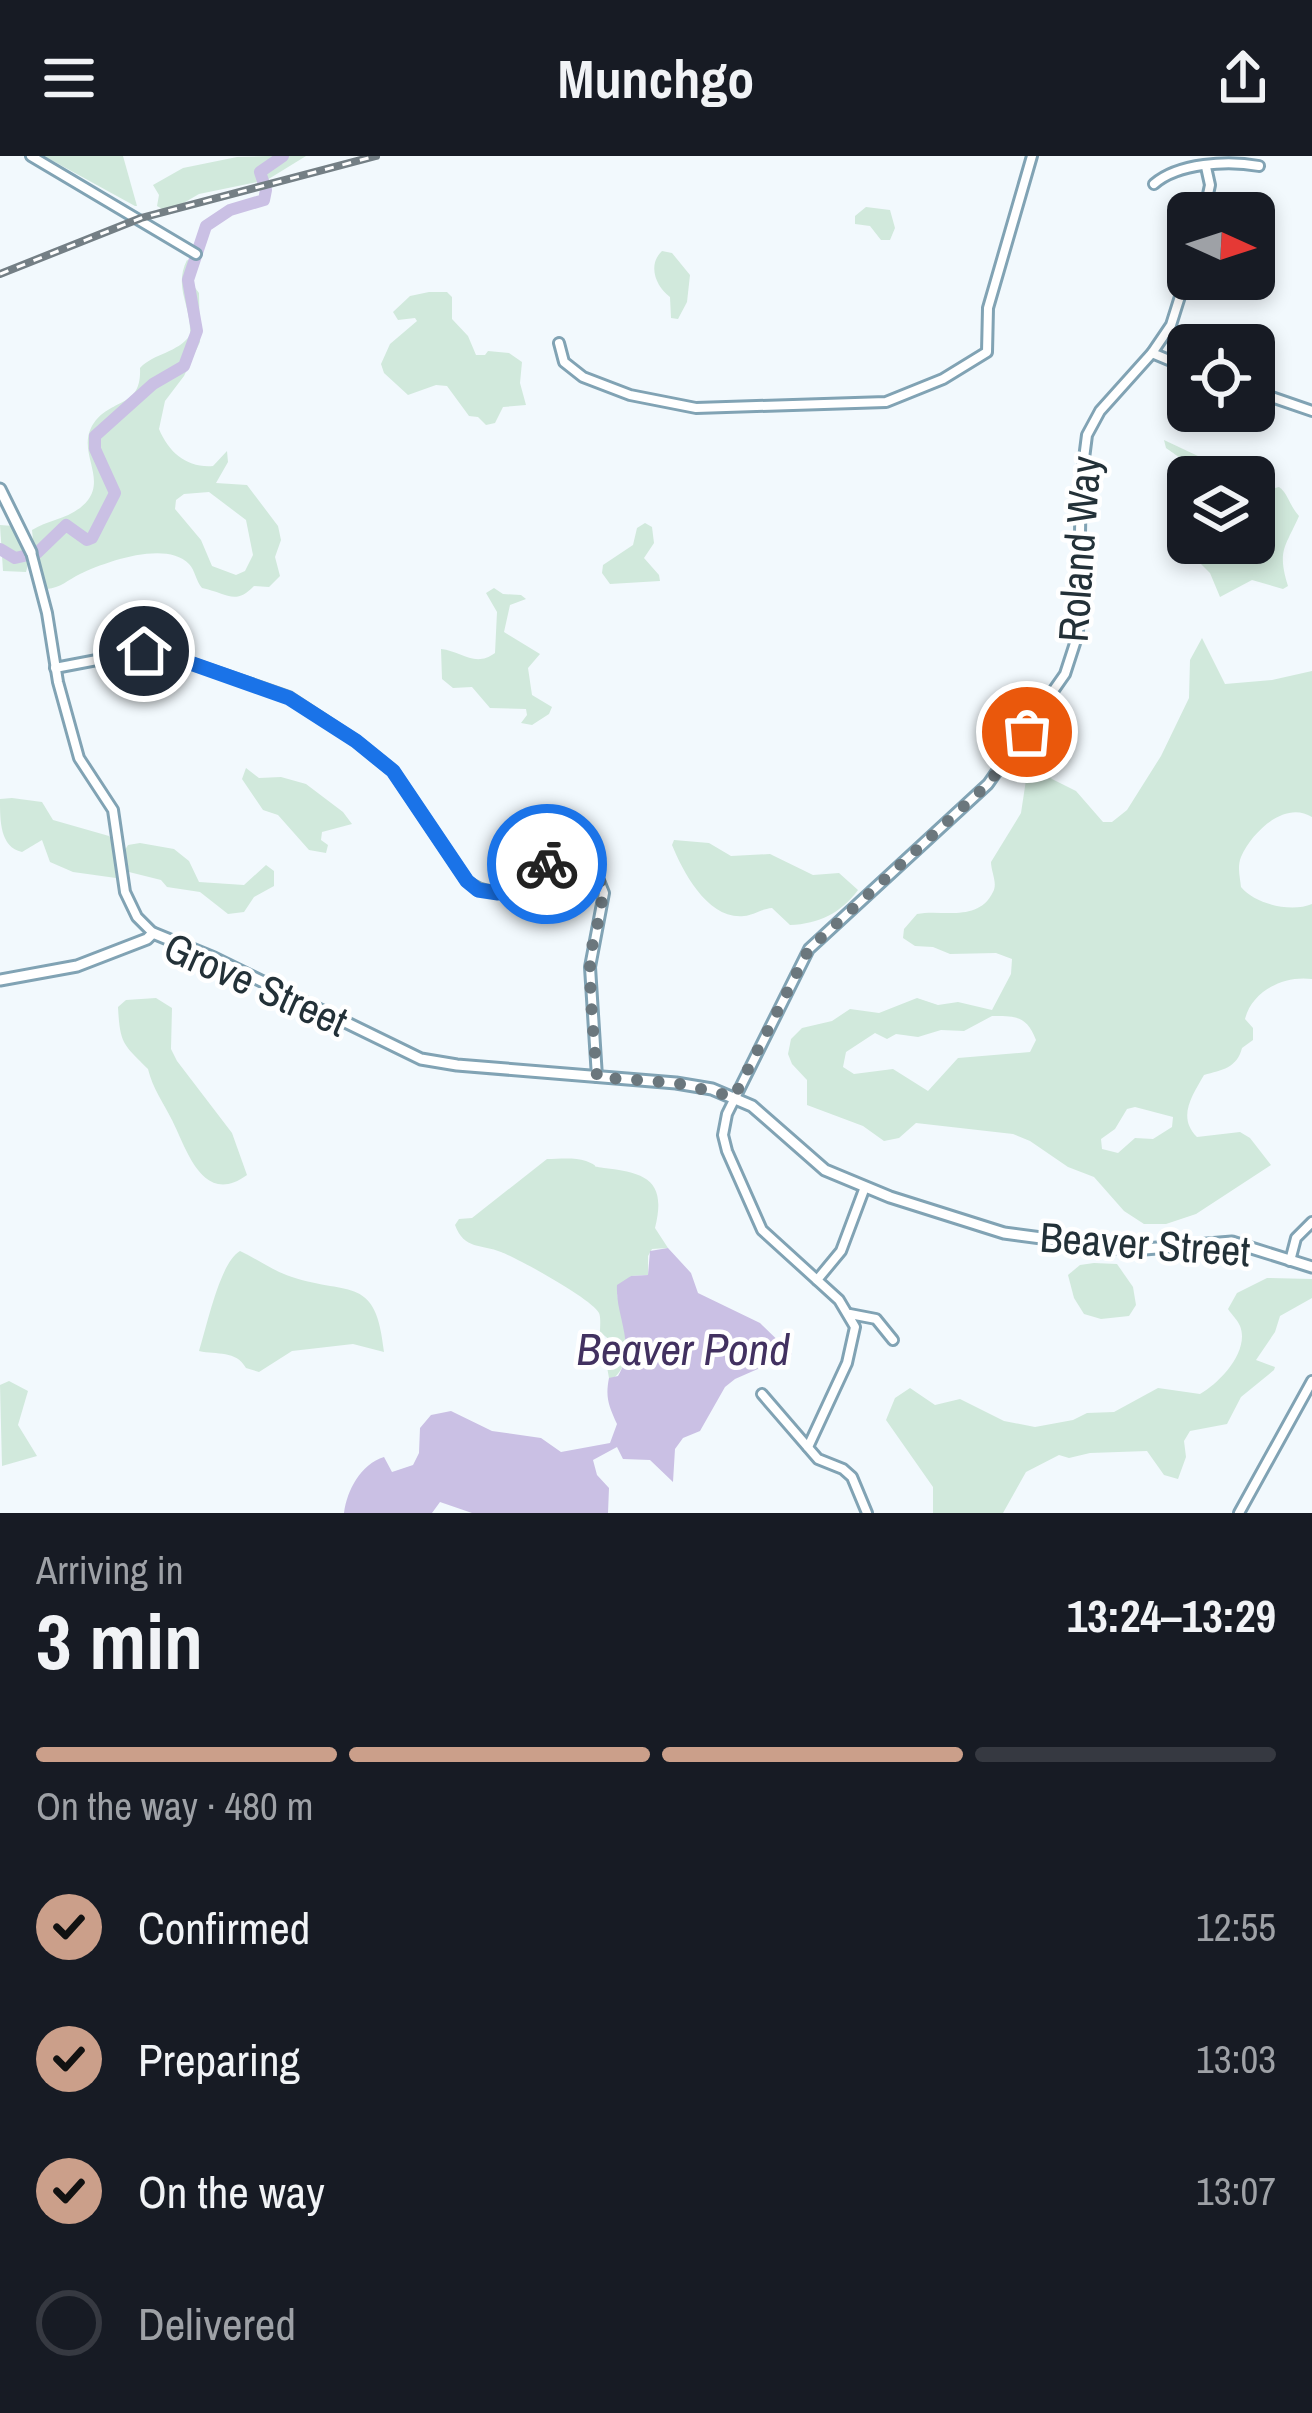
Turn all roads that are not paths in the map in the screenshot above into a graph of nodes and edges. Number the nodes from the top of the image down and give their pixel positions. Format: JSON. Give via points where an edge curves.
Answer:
{"nodes":[{"id":1,"x":31,"y":156,"type":"edge"},
{"id":2,"x":1032,"y":156,"type":"edge"},
{"id":3,"x":1259,"y":166,"type":"dead end"},
{"id":4,"x":1206,"y":167,"type":"junction"},
{"id":5,"x":1154,"y":184,"type":"dead end"},
{"id":6,"x":1208,"y":192,"type":"edge"},
{"id":7,"x":196,"y":254,"type":"dead end"},
{"id":8,"x":1179,"y":300,"type":"edge"},
{"id":9,"x":560,"y":343,"type":"dead end"},
{"id":10,"x":1152,"y":353,"type":"junction"},
{"id":11,"x":1167,"y":359,"type":"edge"},
{"id":12,"x":1275,"y":398,"type":"edge"},
{"id":13,"x":1312,"y":411,"type":"edge"},
{"id":14,"x":0,"y":489,"type":"edge"},
{"id":15,"x":33,"y":555,"type":"joint"},
{"id":16,"x":55,"y":668,"type":"junction"},
{"id":17,"x":153,"y":933,"type":"junction"},
{"id":18,"x":0,"y":980,"type":"edge"},
{"id":19,"x":440,"y":1064,"type":"joint"},
{"id":20,"x":597,"y":1077,"type":"junction"},
{"id":21,"x":734,"y":1097,"type":"junction"},
{"id":22,"x":865,"y":1187,"type":"junction"},
{"id":23,"x":1312,"y":1222,"type":"edge"},
{"id":24,"x":1290,"y":1261,"type":"junction"},
{"id":25,"x":1312,"y":1267,"type":"edge"},
{"id":26,"x":817,"y":1280,"type":"junction"},
{"id":27,"x":850,"y":1313,"type":"junction"},
{"id":28,"x":893,"y":1340,"type":"dead end"},
{"id":29,"x":1312,"y":1381,"type":"edge"},
{"id":30,"x":762,"y":1394,"type":"dead end"},
{"id":31,"x":808,"y":1447,"type":"junction"},
{"id":32,"x":867,"y":1513,"type":"edge"},
{"id":33,"x":1240,"y":1513,"type":"edge"}],
"edges":[{"from":1,"to":7,"type":"street"},
{"from":2,"to":9,"type":"street","via":[[988,308],[987,352],[901,399],[672,405],[573,372]]},
{"from":3,"to":4,"type":"street"},
{"from":4,"to":5,"type":"street","via":[[1165,174]]},
{"from":4,"to":6,"type":"street"},
{"from":8,"to":10,"type":"street","name":"Roland Way"},
{"from":10,"to":11,"type":"street"},
{"from":10,"to":21,"type":"street","name":"Roland Way","via":[[1087,435],[1078,634],[1065,674],[988,784],[809,949]]},
{"from":12,"to":13,"type":"street"},
{"from":14,"to":15,"type":"street"},
{"from":15,"to":16,"type":"street"},
{"from":16,"to":17,"type":"street","via":[[79,758],[113,810],[125,892]]},
{"from":16,"to":20,"type":"street","via":[[144,651],[289,698],[393,771],[478,890],[498,893],[557,859],[594,868],[604,893],[590,967]]},
{"from":17,"to":18,"type":"street","name":"Grove Street","via":[[77,966]]},
{"from":17,"to":19,"type":"street","name":"Grove Street"},
{"from":19,"to":20,"type":"street","name":"Beaver Street"},
{"from":20,"to":21,"type":"street","name":"Beaver Street"},
{"from":21,"to":22,"type":"street","name":"Beaver Street","via":[[812,1162]]},
{"from":21,"to":26,"type":"street","via":[[723,1135],[762,1230]]},
{"from":22,"to":24,"type":"street","name":"Beaver Street","via":[[1023,1237],[1132,1250],[1232,1242]]},
{"from":22,"to":26,"type":"street","via":[[841,1251]]},
{"from":23,"to":24,"type":"street","via":[[1295,1238]]},
{"from":24,"to":25,"type":"street","name":"Beaver Street"},
{"from":26,"to":27,"type":"street"},
{"from":27,"to":28,"type":"street","via":[[876,1319]]},
{"from":27,"to":31,"type":"street","via":[[854,1344]]},
{"from":29,"to":33,"type":"street"},
{"from":30,"to":31,"type":"street"},
{"from":31,"to":32,"type":"street","via":[[852,1477]]}]}
